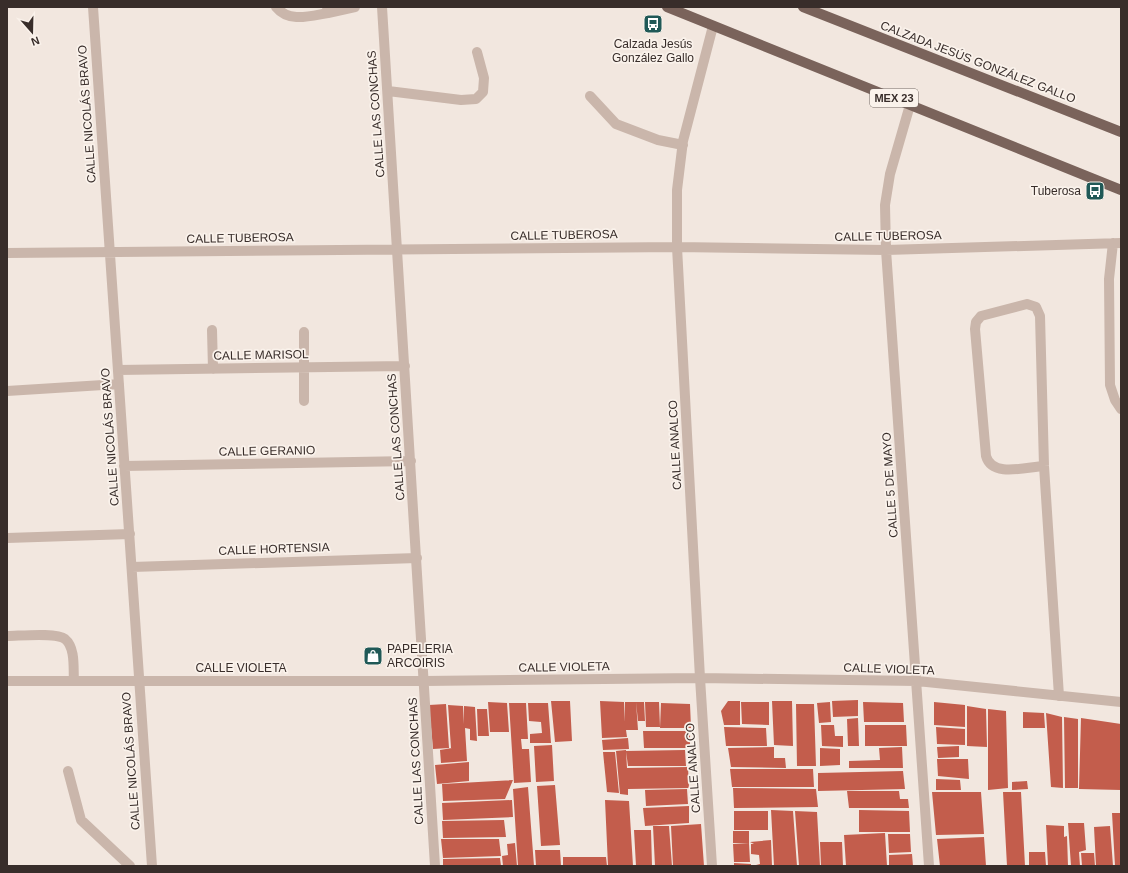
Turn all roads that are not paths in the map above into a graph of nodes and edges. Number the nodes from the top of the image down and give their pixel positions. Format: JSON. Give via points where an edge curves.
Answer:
{"nodes":[{"id":1,"x":93,"y":7,"type":"edge"},
{"id":2,"x":276,"y":7,"type":"edge"},
{"id":3,"x":356,"y":7,"type":"edge"},
{"id":4,"x":382,"y":7,"type":"edge"},
{"id":5,"x":667,"y":7,"type":"edge"},
{"id":6,"x":803,"y":7,"type":"edge"},
{"id":7,"x":328,"y":10,"type":"edge"},
{"id":8,"x":713,"y":26,"type":"junction"},
{"id":9,"x":477,"y":52,"type":"dead end"},
{"id":10,"x":388,"y":91,"type":"junction"},
{"id":11,"x":590,"y":96,"type":"dead end"},
{"id":12,"x":910,"y":105,"type":"junction"},
{"id":13,"x":1121,"y":132,"type":"edge"},
{"id":14,"x":683,"y":145,"type":"junction"},
{"id":15,"x":1121,"y":190,"type":"edge"},
{"id":16,"x":1117,"y":243,"type":"edge"},
{"id":17,"x":678,"y":247,"type":"junction"},
{"id":18,"x":398,"y":250,"type":"junction"},
{"id":19,"x":886,"y":250,"type":"junction"},
{"id":20,"x":110,"y":252,"type":"junction"},
{"id":21,"x":7,"y":253,"type":"edge"},
{"id":22,"x":212,"y":330,"type":"dead end"},
{"id":23,"x":304,"y":332,"type":"dead end"},
{"id":24,"x":405,"y":366,"type":"junction"},
{"id":25,"x":304,"y":367,"type":"junction"},
{"id":26,"x":213,"y":369,"type":"junction"},
{"id":27,"x":118,"y":370,"type":"junction"},
{"id":28,"x":119,"y":384,"type":"junction"},
{"id":29,"x":7,"y":391,"type":"edge"},
{"id":30,"x":304,"y":401,"type":"dead end"},
{"id":31,"x":1121,"y":409,"type":"edge"},
{"id":32,"x":411,"y":461,"type":"junction"},
{"id":33,"x":124,"y":466,"type":"junction"},
{"id":34,"x":1044,"y":466,"type":"junction"},
{"id":35,"x":130,"y":534,"type":"junction"},
{"id":36,"x":7,"y":538,"type":"edge"},
{"id":37,"x":417,"y":558,"type":"junction"},
{"id":38,"x":132,"y":567,"type":"junction"},
{"id":39,"x":7,"y":636,"type":"edge"},
{"id":40,"x":700,"y":678,"type":"junction"},
{"id":41,"x":7,"y":681,"type":"edge"},
{"id":42,"x":74,"y":681,"type":"junction"},
{"id":43,"x":139,"y":681,"type":"junction"},
{"id":44,"x":425,"y":681,"type":"junction"},
{"id":45,"x":917,"y":681,"type":"junction"},
{"id":46,"x":1059,"y":696,"type":"junction"},
{"id":47,"x":1121,"y":702,"type":"edge"},
{"id":48,"x":68,"y":771,"type":"dead end"},
{"id":49,"x":130,"y":866,"type":"edge"},
{"id":50,"x":152,"y":866,"type":"edge"},
{"id":51,"x":435,"y":866,"type":"edge"},
{"id":52,"x":712,"y":866,"type":"edge"},
{"id":53,"x":929,"y":866,"type":"edge"}],
"edges":[{"from":1,"to":20,"type":"street","name":"CALLE NICOLÁS BRAVO"},
{"from":2,"to":7,"type":"street","via":[[294,18]]},
{"from":3,"to":7,"type":"street"},
{"from":4,"to":10,"type":"street","name":"CALLE LAS CONCHAS"},
{"from":5,"to":8,"type":"main road","number":"MEX 23"},
{"from":6,"to":13,"type":"main road","name":"CALZADA JESÚS GONZÁLEZ GALLO"},
{"from":8,"to":12,"type":"main road","number":"MEX 23"},
{"from":8,"to":14,"type":"street","name":"CALLE ANALCO"},
{"from":9,"to":10,"type":"street","via":[[484,78],[483,92],[476,99],[462,100]]},
{"from":10,"to":18,"type":"street","name":"CALLE LAS CONCHAS"},
{"from":11,"to":14,"type":"street","via":[[616,124],[658,140]]},
{"from":12,"to":15,"type":"main road","number":"MEX 23"},
{"from":12,"to":19,"type":"street","name":"CALLE 5 DE MAYO","via":[[890,174],[885,205]]},
{"from":14,"to":17,"type":"street","name":"CALLE ANALCO","via":[[677,190]]},
{"from":16,"to":19,"type":"street","name":"CALLE TUBEROSA"},
{"from":16,"to":31,"type":"street","via":[[1109,279],[1110,385]]},
{"from":17,"to":18,"type":"street","name":"CALLE TUBEROSA"},
{"from":17,"to":19,"type":"street","name":"CALLE TUBEROSA"},
{"from":17,"to":40,"type":"street","name":"CALLE ANALCO"},
{"from":18,"to":20,"type":"street","name":"CALLE TUBEROSA"},
{"from":18,"to":24,"type":"street","name":"CALLE LAS CONCHAS"},
{"from":19,"to":45,"type":"street","name":"CALLE 5 DE MAYO"},
{"from":20,"to":21,"type":"street","name":"CALLE TUBEROSA"},
{"from":20,"to":27,"type":"street","name":"CALLE NICOLÁS BRAVO"},
{"from":22,"to":26,"type":"street"},
{"from":23,"to":25,"type":"street"},
{"from":24,"to":25,"type":"street","name":"CALLE MARISOL"},
{"from":24,"to":32,"type":"street","name":"CALLE LAS CONCHAS"},
{"from":25,"to":26,"type":"street","name":"CALLE MARISOL"},
{"from":25,"to":30,"type":"street"},
{"from":26,"to":27,"type":"street","name":"CALLE MARISOL"},
{"from":27,"to":28,"type":"street","name":"CALLE NICOLÁS BRAVO"},
{"from":28,"to":29,"type":"street"},
{"from":28,"to":33,"type":"street","name":"CALLE NICOLÁS BRAVO"},
{"from":32,"to":33,"type":"street","name":"CALLE GERANIO"},
{"from":32,"to":37,"type":"street","name":"CALLE LAS CONCHAS"},
{"from":33,"to":35,"type":"street","name":"CALLE NICOLÁS BRAVO"},
{"from":34,"to":34,"type":"street","via":[[1040,316],[1036,306],[1026,304],[981,316],[976,322],[986,456],[988,463],[994,468]]},
{"from":34,"to":46,"type":"street"},
{"from":35,"to":36,"type":"street"},
{"from":35,"to":38,"type":"street","name":"CALLE NICOLÁS BRAVO"},
{"from":37,"to":38,"type":"street","name":"CALLE HORTENSIA"},
{"from":37,"to":44,"type":"street","name":"CALLE LAS CONCHAS"},
{"from":38,"to":43,"type":"street","name":"CALLE NICOLÁS BRAVO"},
{"from":39,"to":42,"type":"street","via":[[57,636],[66,640],[73,657]]},
{"from":40,"to":44,"type":"street","name":"CALLE VIOLETA"},
{"from":40,"to":45,"type":"street","name":"CALLE VIOLETA"},
{"from":40,"to":52,"type":"street","name":"CALLE ANALCO"},
{"from":41,"to":42,"type":"street","name":"CALLE VIOLETA"},
{"from":42,"to":43,"type":"street","name":"CALLE VIOLETA"},
{"from":43,"to":44,"type":"street","name":"CALLE VIOLETA"},
{"from":43,"to":50,"type":"street","name":"CALLE NICOLÁS BRAVO"},
{"from":44,"to":51,"type":"street","name":"CALLE LAS CONCHAS"},
{"from":45,"to":46,"type":"street","name":"CALLE VIOLETA"},
{"from":45,"to":53,"type":"street","name":"CALLE 5 DE MAYO"},
{"from":46,"to":47,"type":"street","name":"CALLE VIOLETA"},
{"from":48,"to":49,"type":"street","via":[[81,820]]}]}
